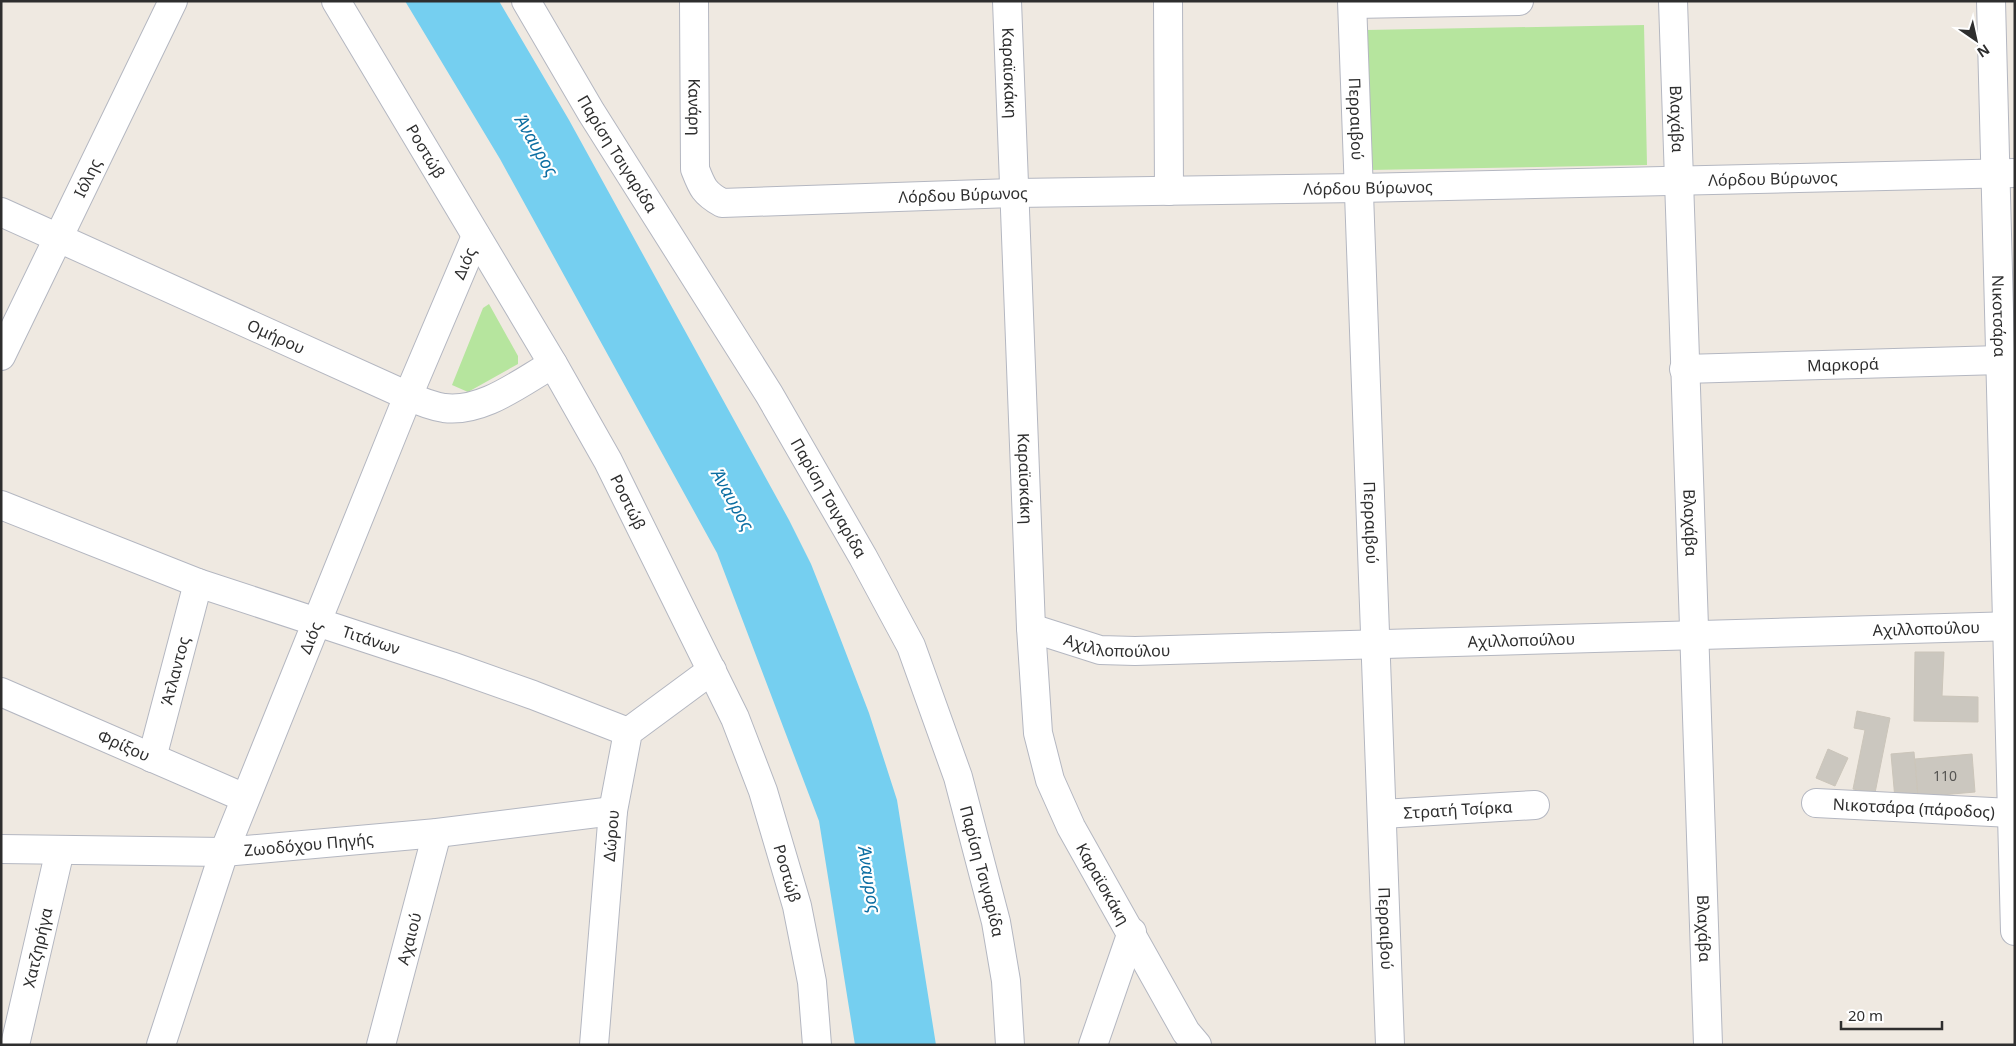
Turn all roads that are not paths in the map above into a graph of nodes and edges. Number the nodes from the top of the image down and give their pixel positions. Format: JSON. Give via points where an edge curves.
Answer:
{"nodes":[{"id":1,"x":173,"y":1,"type":"edge"},
{"id":2,"x":336,"y":1,"type":"edge"},
{"id":3,"x":526,"y":1,"type":"edge"},
{"id":4,"x":694,"y":1,"type":"edge"},
{"id":5,"x":1007,"y":1,"type":"edge"},
{"id":6,"x":1168,"y":1,"type":"edge"},
{"id":7,"x":1519,"y":1,"type":"edge"},
{"id":8,"x":1673,"y":1,"type":"edge"},
{"id":9,"x":1991,"y":1,"type":"edge"},
{"id":10,"x":1353,"y":3,"type":"edge"},
{"id":11,"x":2005,"y":173,"type":"edge"},
{"id":12,"x":1678,"y":181,"type":"junction"},
{"id":13,"x":1359,"y":188,"type":"junction"},
{"id":14,"x":1169,"y":191,"type":"junction"},
{"id":15,"x":1013,"y":193,"type":"junction"},
{"id":16,"x":722,"y":202,"type":"joint"},
{"id":17,"x":1,"y":212,"type":"edge"},
{"id":18,"x":476,"y":236,"type":"junction"},
{"id":19,"x":57,"y":238,"type":"junction"},
{"id":20,"x":1,"y":356,"type":"edge"},
{"id":21,"x":2001,"y":360,"type":"junction"},
{"id":22,"x":553,"y":364,"type":"junction"},
{"id":23,"x":1684,"y":370,"type":"junction"},
{"id":24,"x":408,"y":396,"type":"junction"},
{"id":25,"x":1,"y":505,"type":"edge"},
{"id":26,"x":198,"y":583,"type":"junction"},
{"id":27,"x":317,"y":622,"type":"junction"},
{"id":28,"x":2011,"y":626,"type":"edge"},
{"id":29,"x":1031,"y":628,"type":"junction"},
{"id":30,"x":1693,"y":636,"type":"junction"},
{"id":31,"x":1376,"y":645,"type":"junction"},
{"id":32,"x":712,"y":670,"type":"junction"},
{"id":33,"x":1,"y":692,"type":"edge"},
{"id":34,"x":628,"y":732,"type":"junction"},
{"id":35,"x":152,"y":758,"type":"junction"},
{"id":36,"x":245,"y":798,"type":"junction"},
{"id":37,"x":1816,"y":803,"type":"dead end"},
{"id":38,"x":1535,"y":805,"type":"dead end"},
{"id":39,"x":613,"y":811,"type":"junction"},
{"id":40,"x":2011,"y":813,"type":"junction"},
{"id":41,"x":1382,"y":814,"type":"junction"},
{"id":42,"x":437,"y":833,"type":"junction"},
{"id":43,"x":1,"y":849,"type":"edge"},
{"id":44,"x":60,"y":850,"type":"junction"},
{"id":45,"x":224,"y":852,"type":"junction"},
{"id":46,"x":2015,"y":931,"type":"edge"},
{"id":47,"x":1132,"y":932,"type":"junction"},
{"id":48,"x":1185,"y":1040,"type":"edge"},
{"id":49,"x":15,"y":1045,"type":"edge"},
{"id":50,"x":161,"y":1045,"type":"edge"},
{"id":51,"x":382,"y":1045,"type":"edge"},
{"id":52,"x":594,"y":1045,"type":"edge"},
{"id":53,"x":817,"y":1045,"type":"edge"},
{"id":54,"x":1010,"y":1045,"type":"edge"},
{"id":55,"x":1092,"y":1045,"type":"edge"},
{"id":56,"x":1390,"y":1045,"type":"edge"},
{"id":57,"x":1708,"y":1045,"type":"edge"}],
"edges":[{"from":1,"to":19,"type":"street","name":"Ιόλης"},
{"from":2,"to":18,"type":"street","name":"Ροστώβ"},
{"from":3,"to":54,"type":"street","name":"Παρίση Τσιγαρίδα","via":[[590,112],[769,394],[911,646],[958,778],[996,922],[1006,981]]},
{"from":4,"to":16,"type":"street","name":"Κανάρη","via":[[695,168],[708,196]]},
{"from":5,"to":15,"type":"street","name":"Καραϊσκάκη"},
{"from":6,"to":14,"type":"street"},
{"from":7,"to":10,"type":"street"},
{"from":8,"to":12,"type":"street","name":"Βλαχάβα"},
{"from":9,"to":11,"type":"street","name":"Νικοτσάρα"},
{"from":10,"to":13,"type":"street","name":"Περραιβού"},
{"from":11,"to":12,"type":"street","name":"Λόρδου Βύρωνος"},
{"from":11,"to":21,"type":"street","name":"Νικοτσάρα"},
{"from":12,"to":13,"type":"street","name":"Λόρδου Βύρωνος"},
{"from":12,"to":23,"type":"street","name":"Βλαχάβα"},
{"from":13,"to":14,"type":"street","name":"Λόρδου Βύρωνος"},
{"from":13,"to":31,"type":"street","name":"Περραιβού"},
{"from":14,"to":15,"type":"street","name":"Λόρδου Βύρωνος"},
{"from":15,"to":16,"type":"street","name":"Λόρδου Βύρωνος"},
{"from":15,"to":29,"type":"street","name":"Καραϊσκάκη"},
{"from":17,"to":19,"type":"street","name":"Ομήρου"},
{"from":18,"to":22,"type":"street","name":"Ροστώβ"},
{"from":18,"to":24,"type":"street","name":"Διός"},
{"from":19,"to":20,"type":"street","name":"Ιόλης"},
{"from":19,"to":24,"type":"street","name":"Ομήρου"},
{"from":21,"to":23,"type":"street","name":"Μαρκορά"},
{"from":21,"to":28,"type":"street","name":"Νικοτσάρα"},
{"from":22,"to":24,"type":"street","name":"Ομήρου","via":[[498,395],[469,407],[445,408]]},
{"from":22,"to":32,"type":"street","name":"Ροστώβ","via":[[608,461]]},
{"from":23,"to":30,"type":"street","name":"Βλαχάβα"},
{"from":24,"to":27,"type":"street","name":"Διός"},
{"from":25,"to":26,"type":"street","name":"Τιτάνων"},
{"from":26,"to":27,"type":"street","name":"Τιτάνων"},
{"from":26,"to":35,"type":"street","name":"Άτλαντος"},
{"from":27,"to":34,"type":"street","name":"Τιτάνων","via":[[533,695]]},
{"from":27,"to":36,"type":"street","name":"Διός"},
{"from":28,"to":30,"type":"street","name":"Αχιλλοπούλου"},
{"from":28,"to":40,"type":"street","name":"Νικοτσάρα"},
{"from":29,"to":31,"type":"street","name":"Αχιλλοπούλου","via":[[1100,650]]},
{"from":29,"to":47,"type":"street","name":"Καραϊσκάκη","via":[[1038,733],[1050,780],[1071,827]]},
{"from":30,"to":31,"type":"street","name":"Αχιλλοπούλου"},
{"from":30,"to":57,"type":"street","name":"Βλαχάβα"},
{"from":31,"to":41,"type":"street","name":"Περραιβού"},
{"from":32,"to":34,"type":"street"},
{"from":32,"to":53,"type":"street","name":"Ροστώβ","via":[[763,790],[797,906],[812,982]]},
{"from":33,"to":35,"type":"street","name":"Φρίξου"},
{"from":34,"to":39,"type":"street","name":"Δώρου"},
{"from":35,"to":36,"type":"street","name":"Φρίξου"},
{"from":36,"to":45,"type":"street","name":"Διός"},
{"from":37,"to":40,"type":"street","name":"Νικοτσάρα (πάροδος)"},
{"from":38,"to":41,"type":"street","name":"Στρατή Τσίρκα"},
{"from":39,"to":42,"type":"street","name":"Ζωοδόχου Πηγής"},
{"from":39,"to":52,"type":"street","name":"Δώρου"},
{"from":40,"to":46,"type":"street","name":"Νικοτσάρα"},
{"from":41,"to":56,"type":"street","name":"Περραιβού"},
{"from":42,"to":45,"type":"street","name":"Ζωοδόχου Πηγής"},
{"from":42,"to":51,"type":"street","name":"Αχαιού"},
{"from":43,"to":44,"type":"street","name":"Ζωοδόχου Πηγής"},
{"from":44,"to":45,"type":"street","name":"Ζωοδόχου Πηγής"},
{"from":44,"to":49,"type":"street","name":"Χατζηρήγα"},
{"from":45,"to":50,"type":"street","name":"Διός"},
{"from":47,"to":48,"type":"street","name":"Καραϊσκάκη"},
{"from":47,"to":55,"type":"street","name":"Καραϊσκάκη"}]}
